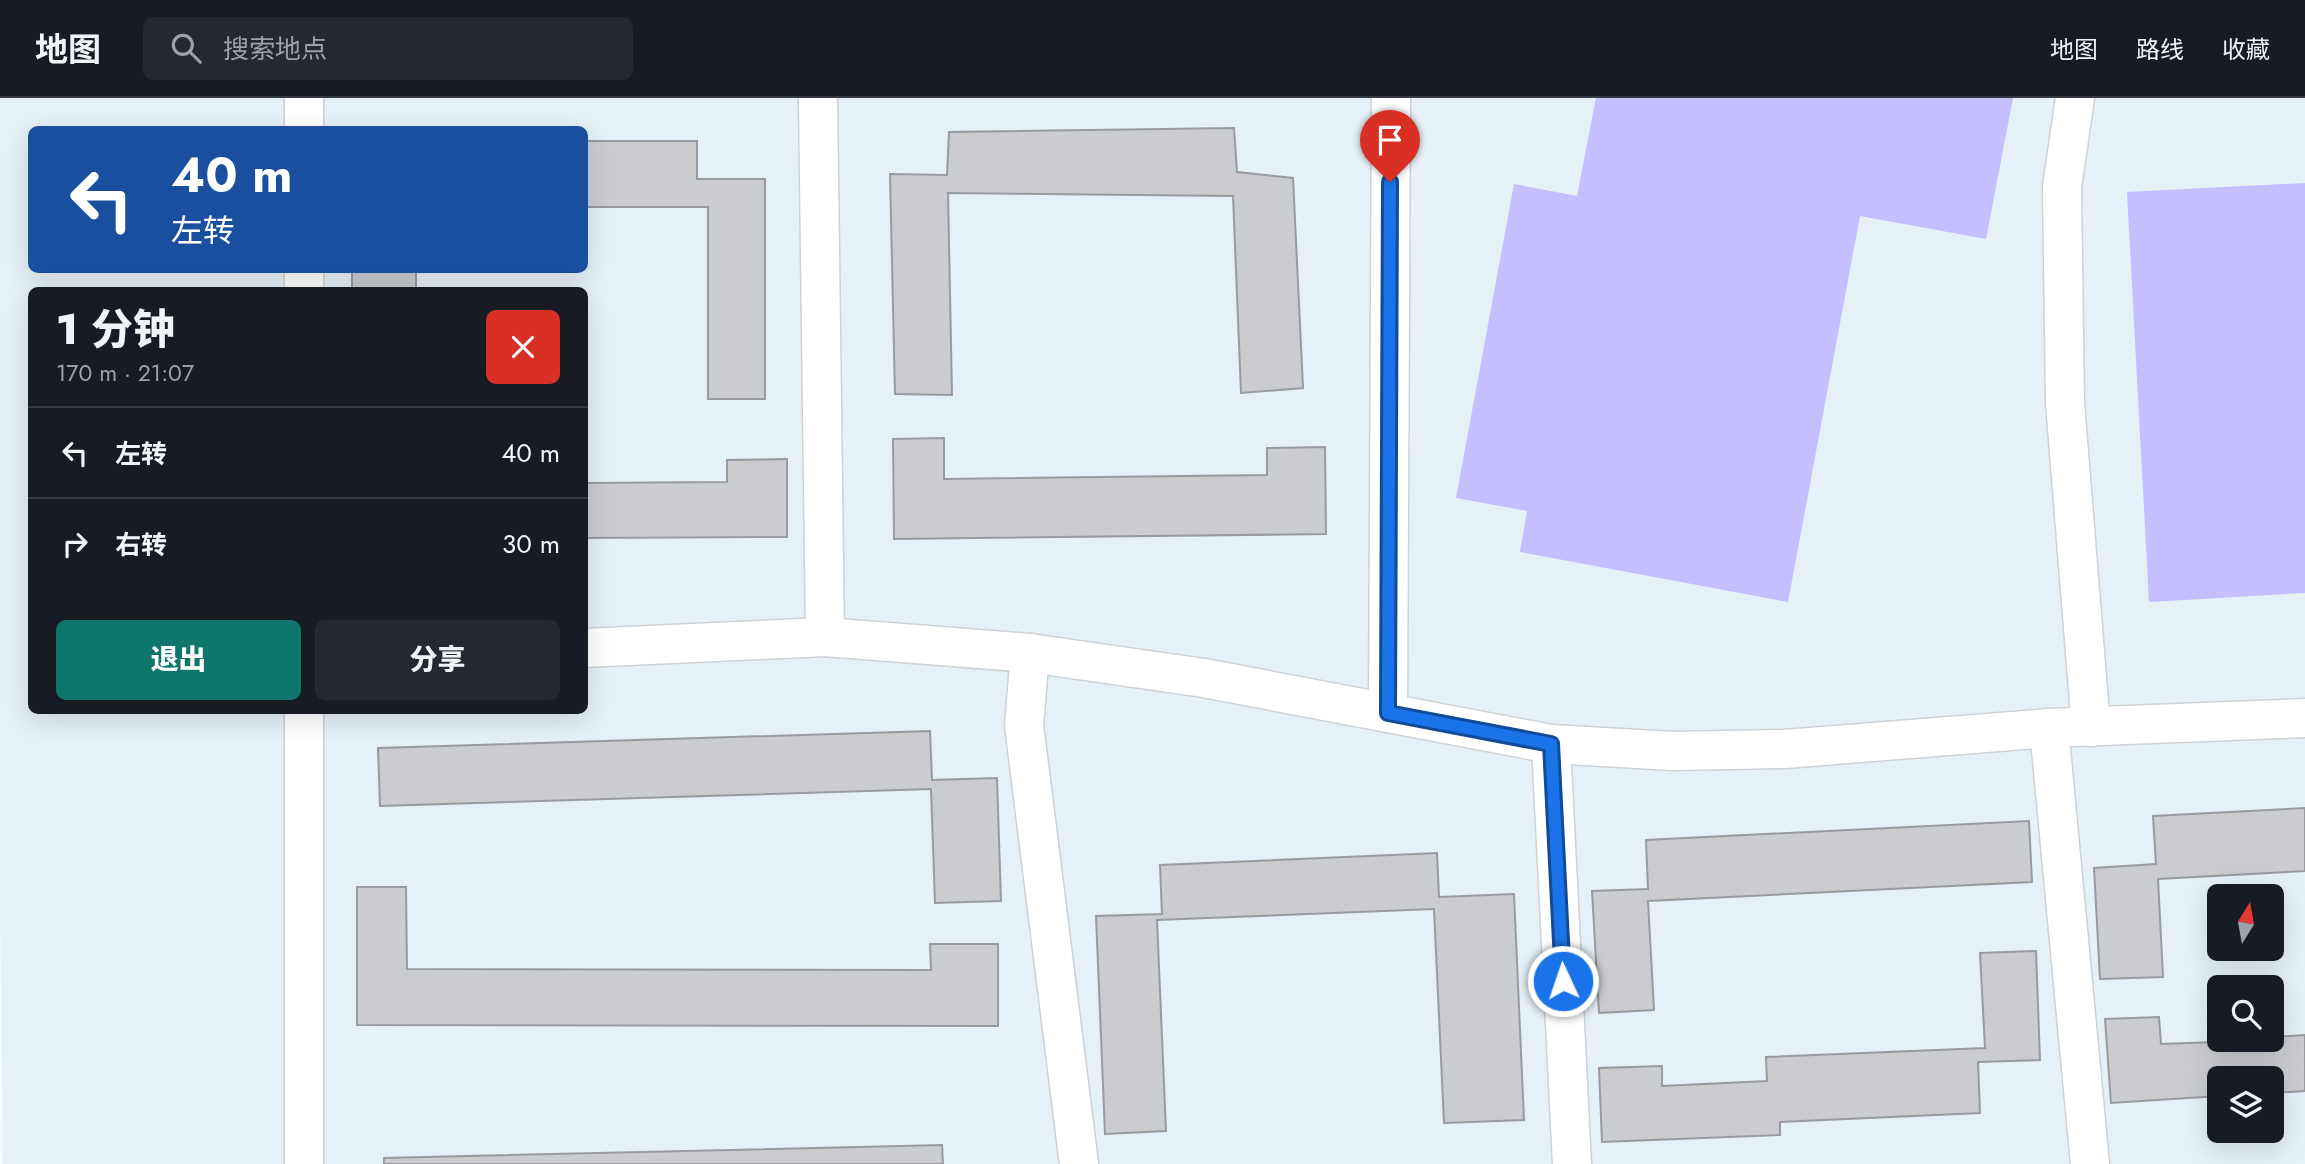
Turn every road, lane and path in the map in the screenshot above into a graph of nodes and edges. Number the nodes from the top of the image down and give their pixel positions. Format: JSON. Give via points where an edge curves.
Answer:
{"nodes":[{"id":1,"x":304,"y":98,"type":"edge"},
{"id":2,"x":818,"y":98,"type":"edge"},
{"id":3,"x":1391,"y":98,"type":"edge"},
{"id":4,"x":2075,"y":98,"type":"edge"},
{"id":5,"x":304,"y":126,"type":"edge"},
{"id":6,"x":825,"y":637,"type":"junction"},
{"id":7,"x":588,"y":648,"type":"edge"},
{"id":8,"x":1030,"y":653,"type":"junction"},
{"id":9,"x":1388,"y":713,"type":"junction"},
{"id":10,"x":304,"y":714,"type":"edge"},
{"id":11,"x":2305,"y":718,"type":"edge"},
{"id":12,"x":2091,"y":727,"type":"junction"},
{"id":13,"x":2049,"y":728,"type":"junction"},
{"id":14,"x":1551,"y":744,"type":"junction"},
{"id":15,"x":304,"y":1164,"type":"edge"},
{"id":16,"x":1079,"y":1164,"type":"edge"},
{"id":17,"x":1572,"y":1164,"type":"edge"},
{"id":18,"x":2090,"y":1164,"type":"edge"}],
"edges":[{"from":1,"to":5,"type":"street"},
{"from":2,"to":6,"type":"street"},
{"from":3,"to":9,"type":"street"},
{"from":4,"to":12,"type":"street","via":[[2062,187],[2066,403]]},
{"from":6,"to":7,"type":"street"},
{"from":6,"to":8,"type":"street"},
{"from":8,"to":9,"type":"street","via":[[1204,678]]},
{"from":8,"to":16,"type":"street","via":[[1024,725]]},
{"from":9,"to":14,"type":"street"},
{"from":10,"to":15,"type":"street"},
{"from":11,"to":12,"type":"street"},
{"from":12,"to":13,"type":"street"},
{"from":13,"to":14,"type":"street","via":[[1785,749],[1673,751]]},
{"from":13,"to":18,"type":"street"},
{"from":14,"to":17,"type":"street"}]}
